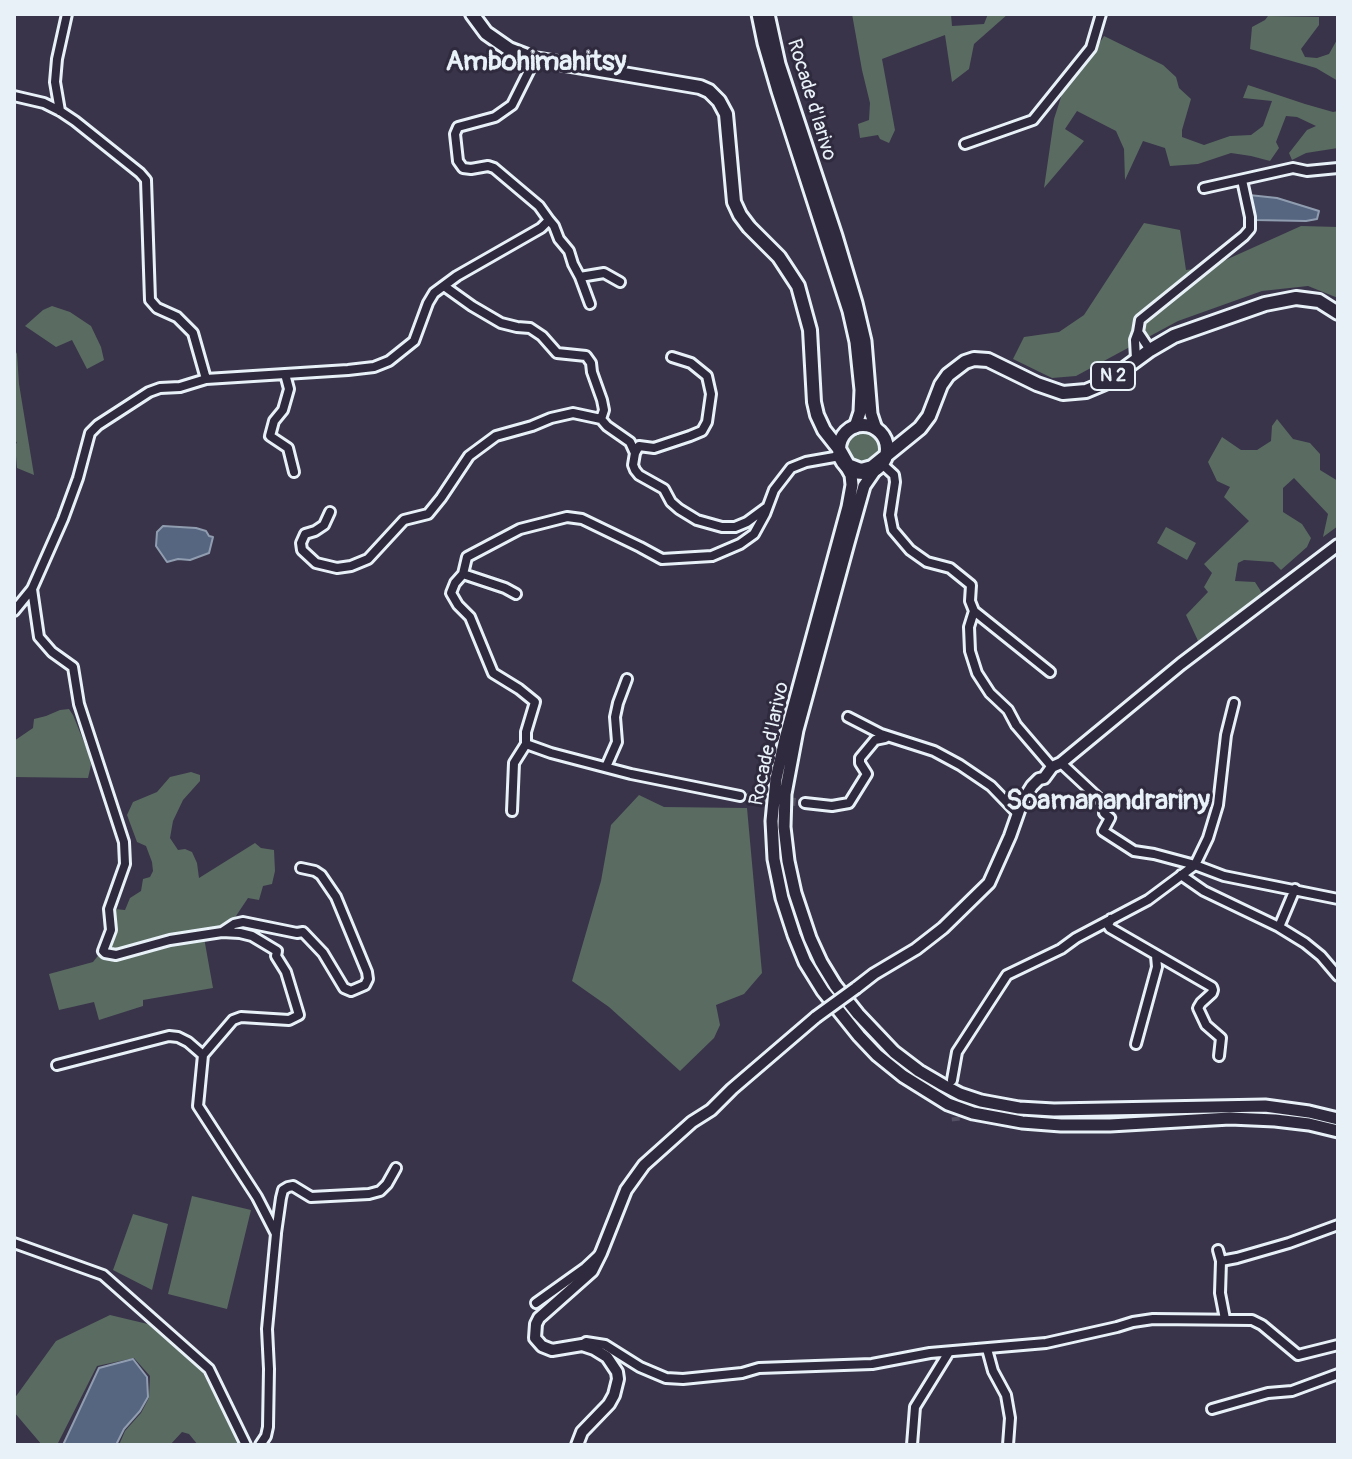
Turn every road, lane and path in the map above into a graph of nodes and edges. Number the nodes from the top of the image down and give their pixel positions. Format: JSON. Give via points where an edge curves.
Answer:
{"nodes":[{"id":1,"x":67,"y":14,"type":"edge"},
{"id":2,"x":472,"y":14,"type":"edge"},
{"id":3,"x":758,"y":14,"type":"edge"},
{"id":4,"x":768,"y":14,"type":"edge"},
{"id":5,"x":1101,"y":14,"type":"edge"},
{"id":6,"x":535,"y":59,"type":"junction"},
{"id":7,"x":14,"y":96,"type":"edge"},
{"id":8,"x":60,"y":111,"type":"junction"},
{"id":9,"x":965,"y":144,"type":"dead end"},
{"id":10,"x":1338,"y":168,"type":"edge"},
{"id":11,"x":1242,"y":180,"type":"junction"},
{"id":12,"x":1204,"y":188,"type":"dead end"},
{"id":13,"x":549,"y":220,"type":"junction"},
{"id":14,"x":580,"y":277,"type":"junction"},
{"id":15,"x":620,"y":282,"type":"dead end"},
{"id":16,"x":444,"y":286,"type":"junction"},
{"id":17,"x":590,"y":304,"type":"dead end"},
{"id":18,"x":1338,"y":313,"type":"edge"},
{"id":19,"x":1138,"y":332,"type":"junction"},
{"id":20,"x":1150,"y":350,"type":"junction"},
{"id":21,"x":672,"y":357,"type":"dead end"},
{"id":22,"x":1136,"y":359,"type":"junction"},
{"id":23,"x":285,"y":374,"type":"junction"},
{"id":24,"x":206,"y":379,"type":"junction"},
{"id":25,"x":601,"y":419,"type":"junction"},
{"id":26,"x":820,"y":421,"type":"junction"},
{"id":27,"x":852,"y":429,"type":"junction"},
{"id":28,"x":878,"y":431,"type":"junction"},
{"id":29,"x":917,"y":431,"type":"junction"},
{"id":30,"x":635,"y":453,"type":"junction"},
{"id":31,"x":842,"y":457,"type":"junction"},
{"id":32,"x":881,"y":463,"type":"junction"},
{"id":33,"x":294,"y":472,"type":"dead end"},
{"id":34,"x":768,"y":507,"type":"junction"},
{"id":35,"x":330,"y":512,"type":"dead end"},
{"id":36,"x":1338,"y":545,"type":"edge"},
{"id":37,"x":463,"y":574,"type":"junction"},
{"id":38,"x":32,"y":589,"type":"junction"},
{"id":39,"x":516,"y":594,"type":"dead end"},
{"id":40,"x":14,"y":611,"type":"edge"},
{"id":41,"x":974,"y":611,"type":"junction"},
{"id":42,"x":1050,"y":672,"type":"dead end"},
{"id":43,"x":627,"y":679,"type":"dead end"},
{"id":44,"x":1234,"y":703,"type":"dead end"},
{"id":45,"x":848,"y":717,"type":"dead end"},
{"id":46,"x":893,"y":739,"type":"junction"},
{"id":47,"x":526,"y":744,"type":"junction"},
{"id":48,"x":1056,"y":765,"type":"junction"},
{"id":49,"x":606,"y":767,"type":"junction"},
{"id":50,"x":740,"y":796,"type":"tunnel mouth"},
{"id":51,"x":805,"y":803,"type":"tunnel mouth"},
{"id":52,"x":512,"y":811,"type":"dead end"},
{"id":53,"x":1018,"y":814,"type":"junction"},
{"id":54,"x":1195,"y":865,"type":"junction"},
{"id":55,"x":301,"y":868,"type":"dead end"},
{"id":56,"x":1181,"y":875,"type":"junction"},
{"id":57,"x":1295,"y":889,"type":"junction"},
{"id":58,"x":1338,"y":899,"type":"edge"},
{"id":59,"x":1111,"y":919,"type":"junction"},
{"id":60,"x":1279,"y":927,"type":"junction"},
{"id":61,"x":222,"y":932,"type":"junction"},
{"id":62,"x":1156,"y":956,"type":"junction"},
{"id":63,"x":1338,"y":976,"type":"edge"},
{"id":64,"x":1136,"y":1044,"type":"dead end"},
{"id":65,"x":203,"y":1055,"type":"junction"},
{"id":66,"x":1219,"y":1056,"type":"dead end"},
{"id":67,"x":57,"y":1065,"type":"dead end"},
{"id":68,"x":952,"y":1080,"type":"dead end"},
{"id":69,"x":1338,"y":1119,"type":"edge"},
{"id":70,"x":1338,"y":1131,"type":"edge"},
{"id":71,"x":396,"y":1168,"type":"dead end"},
{"id":72,"x":1338,"y":1225,"type":"edge"},
{"id":73,"x":276,"y":1234,"type":"junction"},
{"id":74,"x":14,"y":1243,"type":"edge"},
{"id":75,"x":1218,"y":1250,"type":"dead end"},
{"id":76,"x":601,"y":1253,"type":"junction"},
{"id":77,"x":1221,"y":1261,"type":"junction"},
{"id":78,"x":536,"y":1303,"type":"dead end"},
{"id":79,"x":1225,"y":1319,"type":"junction"},
{"id":80,"x":582,"y":1345,"type":"junction"},
{"id":81,"x":1338,"y":1345,"type":"edge"},
{"id":82,"x":987,"y":1349,"type":"junction"},
{"id":83,"x":949,"y":1352,"type":"junction"},
{"id":84,"x":1338,"y":1374,"type":"edge"},
{"id":85,"x":1212,"y":1409,"type":"dead end"},
{"id":86,"x":246,"y":1445,"type":"edge"},
{"id":87,"x":260,"y":1445,"type":"edge"},
{"id":88,"x":577,"y":1445,"type":"edge"},
{"id":89,"x":912,"y":1445,"type":"edge"},
{"id":90,"x":1008,"y":1445,"type":"edge"}],
"edges":[{"from":1,"to":8,"type":"street","via":[[55,82]]},
{"from":2,"to":6,"type":"main road","number":"N 2","via":[[486,33]]},
{"from":3,"to":27,"type":"main road","name":"Rocade d'Iarivo","via":[[849,311],[861,406]]},
{"from":4,"to":28,"type":"main road","name":"Rocade d'Iarivo","via":[[779,64],[856,303],[871,414]]},
{"from":5,"to":9,"type":"street","via":[[1091,48],[1033,120]]},
{"from":6,"to":13,"type":"street","via":[[508,109],[458,127],[455,134],[463,168],[494,168]]},
{"from":6,"to":26,"type":"main road","number":"N 2","via":[[700,87],[719,101],[726,114],[734,202],[798,286],[810,330]]},
{"from":7,"to":8,"type":"street"},
{"from":8,"to":24,"type":"street","via":[[146,180],[150,300],[193,333]]},
{"from":10,"to":11,"type":"street","via":[[1293,168]]},
{"from":11,"to":12,"type":"street"},
{"from":11,"to":19,"type":"street","via":[[1250,229],[1140,320]]},
{"from":13,"to":14,"type":"street"},
{"from":13,"to":16,"type":"street"},
{"from":14,"to":15,"type":"street","via":[[604,273]]},
{"from":14,"to":17,"type":"street"},
{"from":16,"to":23,"type":"street","via":[[428,303],[414,341],[389,361],[374,367]]},
{"from":16,"to":25,"type":"street","via":[[501,323],[530,328],[557,353],[586,356],[602,400]]},
{"from":18,"to":20,"type":"main road","number":"N 2","via":[[1319,301],[1296,298],[1265,304],[1174,336]]},
{"from":19,"to":20,"type":"street"},
{"from":19,"to":22,"type":"street"},
{"from":20,"to":22,"type":"main road","number":"N 2"},
{"from":21,"to":30,"type":"street","via":[[707,376],[707,422],[702,431],[654,448],[639,446]]},
{"from":22,"to":29,"type":"main road","number":"N 2","via":[[1105,383],[1063,393],[988,360],[974,359],[948,375]]},
{"from":23,"to":24,"type":"street"},
{"from":23,"to":33,"type":"street","via":[[289,389],[270,436],[288,448]]},
{"from":24,"to":38,"type":"street","via":[[149,392],[90,433],[63,519]]},
{"from":25,"to":30,"type":"street","via":[[630,442]]},
{"from":25,"to":35,"type":"street","via":[[573,413],[496,436],[469,456],[428,514],[404,520],[368,559],[351,566],[316,563],[302,550],[305,534],[324,525]]},
{"from":26,"to":27,"type":"main road","via":[[833,429]]},
{"from":26,"to":31,"type":"main road","number":"N 2"},
{"from":27,"to":28,"type":"main road","via":[[866,426]]},
{"from":27,"to":31,"type":"main road","via":[[840,442]]},
{"from":28,"to":29,"type":"main road","via":[[896,436]]},
{"from":28,"to":32,"type":"main road","via":[[887,448]]},
{"from":29,"to":32,"type":"main road","number":"N 2"},
{"from":30,"to":34,"type":"street","via":[[633,465],[639,475],[664,489],[671,502],[697,520],[735,527]]},
{"from":31,"to":32,"type":"main road","number":"N 2","via":[[861,470]]},
{"from":31,"to":34,"type":"street","via":[[791,468]]},
{"from":31,"to":70,"type":"main road","name":"Rocade d'Iarivo","via":[[851,475],[848,507],[785,739],[772,821],[782,898],[805,962],[823,991],[877,1055],[948,1104],[973,1113],[1061,1125],[1275,1120]]},
{"from":32,"to":41,"type":"street","via":[[894,475],[893,530],[927,562],[950,568],[971,585]]},
{"from":32,"to":69,"type":"main road","name":"Rocade d'Iarivo","via":[[864,486],[797,730],[785,794],[784,827],[795,893],[810,938],[835,985],[894,1052],[943,1085],[981,1101],[1054,1110],[1265,1106]]},
{"from":34,"to":37,"type":"street","via":[[754,534],[712,556],[662,559],[582,519],[567,517],[520,529],[467,557]]},
{"from":36,"to":48,"type":"street"},
{"from":37,"to":39,"type":"street"},
{"from":37,"to":47,"type":"street","via":[[451,593],[470,617],[493,673],[535,702]]},
{"from":38,"to":40,"type":"street"},
{"from":38,"to":61,"type":"street","via":[[39,637],[73,667],[79,704],[124,842],[125,864],[109,909],[111,930],[103,951],[116,955]]},
{"from":41,"to":42,"type":"street"},
{"from":41,"to":48,"type":"street","via":[[969,639],[977,673],[1016,725]]},
{"from":43,"to":49,"type":"street","via":[[615,717],[617,742]]},
{"from":44,"to":54,"type":"street","via":[[1218,805]]},
{"from":45,"to":46,"type":"street"},
{"from":46,"to":51,"type":"street","via":[[876,739],[860,758],[867,774],[849,803]]},
{"from":46,"to":53,"type":"street","via":[[960,765]]},
{"from":47,"to":49,"type":"street"},
{"from":47,"to":52,"type":"street","via":[[514,763]]},
{"from":48,"to":53,"type":"street","via":[[1032,786]]},
{"from":48,"to":54,"type":"street","via":[[1106,805],[1107,835],[1134,851]]},
{"from":49,"to":50,"type":"street"},
{"from":53,"to":76,"type":"street","bridge":true,"via":[[989,883],[943,928],[816,1017],[644,1165],[626,1190]]},
{"from":54,"to":56,"type":"street"},
{"from":54,"to":57,"type":"street"},
{"from":55,"to":61,"type":"street","via":[[321,875],[336,897],[367,972],[365,985],[344,988],[303,932],[243,922]]},
{"from":56,"to":59,"type":"street"},
{"from":56,"to":60,"type":"street"},
{"from":57,"to":58,"type":"street"},
{"from":57,"to":60,"type":"street"},
{"from":59,"to":62,"type":"street","via":[[1110,928]]},
{"from":59,"to":68,"type":"street","via":[[1007,975],[957,1052]]},
{"from":60,"to":63,"type":"street","via":[[1314,949]]},
{"from":61,"to":65,"type":"street","via":[[252,936],[277,951],[299,1015],[289,1020],[233,1020]]},
{"from":62,"to":64,"type":"street"},
{"from":62,"to":66,"type":"street","via":[[1212,987],[1198,1008],[1221,1038]]},
{"from":65,"to":67,"type":"street","via":[[188,1042],[169,1036]]},
{"from":65,"to":73,"type":"street","via":[[198,1106]]},
{"from":71,"to":73,"type":"street","via":[[380,1191],[369,1194],[311,1197],[288,1187],[283,1190]]},
{"from":72,"to":77,"type":"street"},
{"from":73,"to":87,"type":"street","via":[[267,1329],[268,1427]]},
{"from":74,"to":86,"type":"street","via":[[103,1275],[209,1369]]},
{"from":75,"to":77,"type":"street"},
{"from":76,"to":78,"type":"street"},
{"from":76,"to":80,"type":"street","via":[[592,1271],[536,1324],[535,1338],[547,1349]]},
{"from":77,"to":79,"type":"street"},
{"from":79,"to":81,"type":"street","via":[[1252,1320],[1298,1355]]},
{"from":79,"to":82,"type":"street","via":[[1153,1319],[1046,1343]]},
{"from":80,"to":83,"type":"street","via":[[605,1345],[648,1371],[683,1379],[759,1368],[872,1364]]},
{"from":80,"to":88,"type":"street","via":[[607,1357],[618,1379],[609,1404],[582,1432]]},
{"from":82,"to":83,"type":"street"},
{"from":82,"to":90,"type":"street","via":[[1006,1395]]},
{"from":83,"to":89,"type":"street","via":[[915,1407]]},
{"from":84,"to":85,"type":"street","via":[[1292,1391]]}]}
